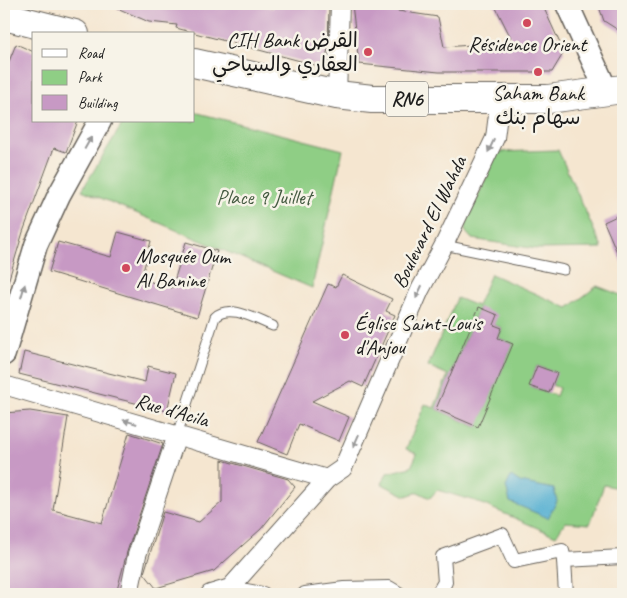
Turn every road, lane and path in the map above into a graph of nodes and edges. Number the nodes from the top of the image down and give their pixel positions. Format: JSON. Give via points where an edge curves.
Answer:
{"nodes":[{"id":1,"x":340,"y":4,"type":"edge"},
{"id":2,"x":567,"y":4,"type":"edge"},
{"id":3,"x":4,"y":16,"type":"edge"},
{"id":4,"x":67,"y":32,"type":"edge"},
{"id":5,"x":195,"y":63,"type":"edge"},
{"id":6,"x":615,"y":91,"type":"edge"},
{"id":7,"x":337,"y":95,"type":"junction"},
{"id":8,"x":500,"y":98,"type":"junction"},
{"id":9,"x":99,"y":122,"type":"edge"},
{"id":10,"x":444,"y":245,"type":"junction"},
{"id":11,"x":564,"y":270,"type":"dead end"},
{"id":12,"x":273,"y":326,"type":"dead end"},
{"id":13,"x":4,"y":354,"type":"edge"},
{"id":14,"x":4,"y":385,"type":"edge"},
{"id":15,"x":177,"y":435,"type":"junction"},
{"id":16,"x":328,"y":479,"type":"junction"},
{"id":17,"x":623,"y":557,"type":"edge"},
{"id":18,"x":564,"y":560,"type":"junction"},
{"id":19,"x":230,"y":588,"type":"junction"},
{"id":20,"x":394,"y":591,"type":"edge"},
{"id":21,"x":128,"y":594,"type":"edge"},
{"id":22,"x":210,"y":594,"type":"edge"},
{"id":23,"x":263,"y":594,"type":"edge"},
{"id":24,"x":305,"y":594,"type":"edge"},
{"id":25,"x":438,"y":594,"type":"edge"},
{"id":26,"x":566,"y":594,"type":"edge"}],
"edges":[{"from":1,"to":7,"type":"street"},
{"from":2,"to":6,"type":"street"},
{"from":3,"to":4,"type":"main road"},
{"from":5,"to":7,"type":"main road","number":"RN6"},
{"from":6,"to":8,"type":"main road","number":"RN6","via":[[548,99]]},
{"from":7,"to":8,"type":"main road","number":"RN6","via":[[372,99]]},
{"from":8,"to":10,"type":"street","name":"Boulevard El Wahda","one_way":true,"via":[[495,138]]},
{"from":13,"to":9,"type":"street","one_way":true,"via":[[39,237]]},
{"from":10,"to":11,"type":"lane"},
{"from":10,"to":16,"type":"street","name":"Boulevard El Wahda","one_way":true,"via":[[420,290],[344,468]]},
{"from":12,"to":15,"type":"lane","via":[[230,311],[215,317]]},
{"from":15,"to":14,"type":"street","name":"Rue d'Acila","one_way":true},
{"from":15,"to":16,"type":"street","name":"Rue d'Acila"},
{"from":15,"to":21,"type":"street"},
{"from":16,"to":19,"type":"street","name":"Boulevard El Wahda"},
{"from":17,"to":18,"type":"street"},
{"from":18,"to":25,"type":"street","via":[[562,551],[514,561],[502,535],[443,557],[445,582]]},
{"from":18,"to":26,"type":"street"},
{"from":19,"to":22,"type":"street"},
{"from":19,"to":23,"type":"street"},
{"from":20,"to":24,"type":"street","via":[[344,589]]}]}
